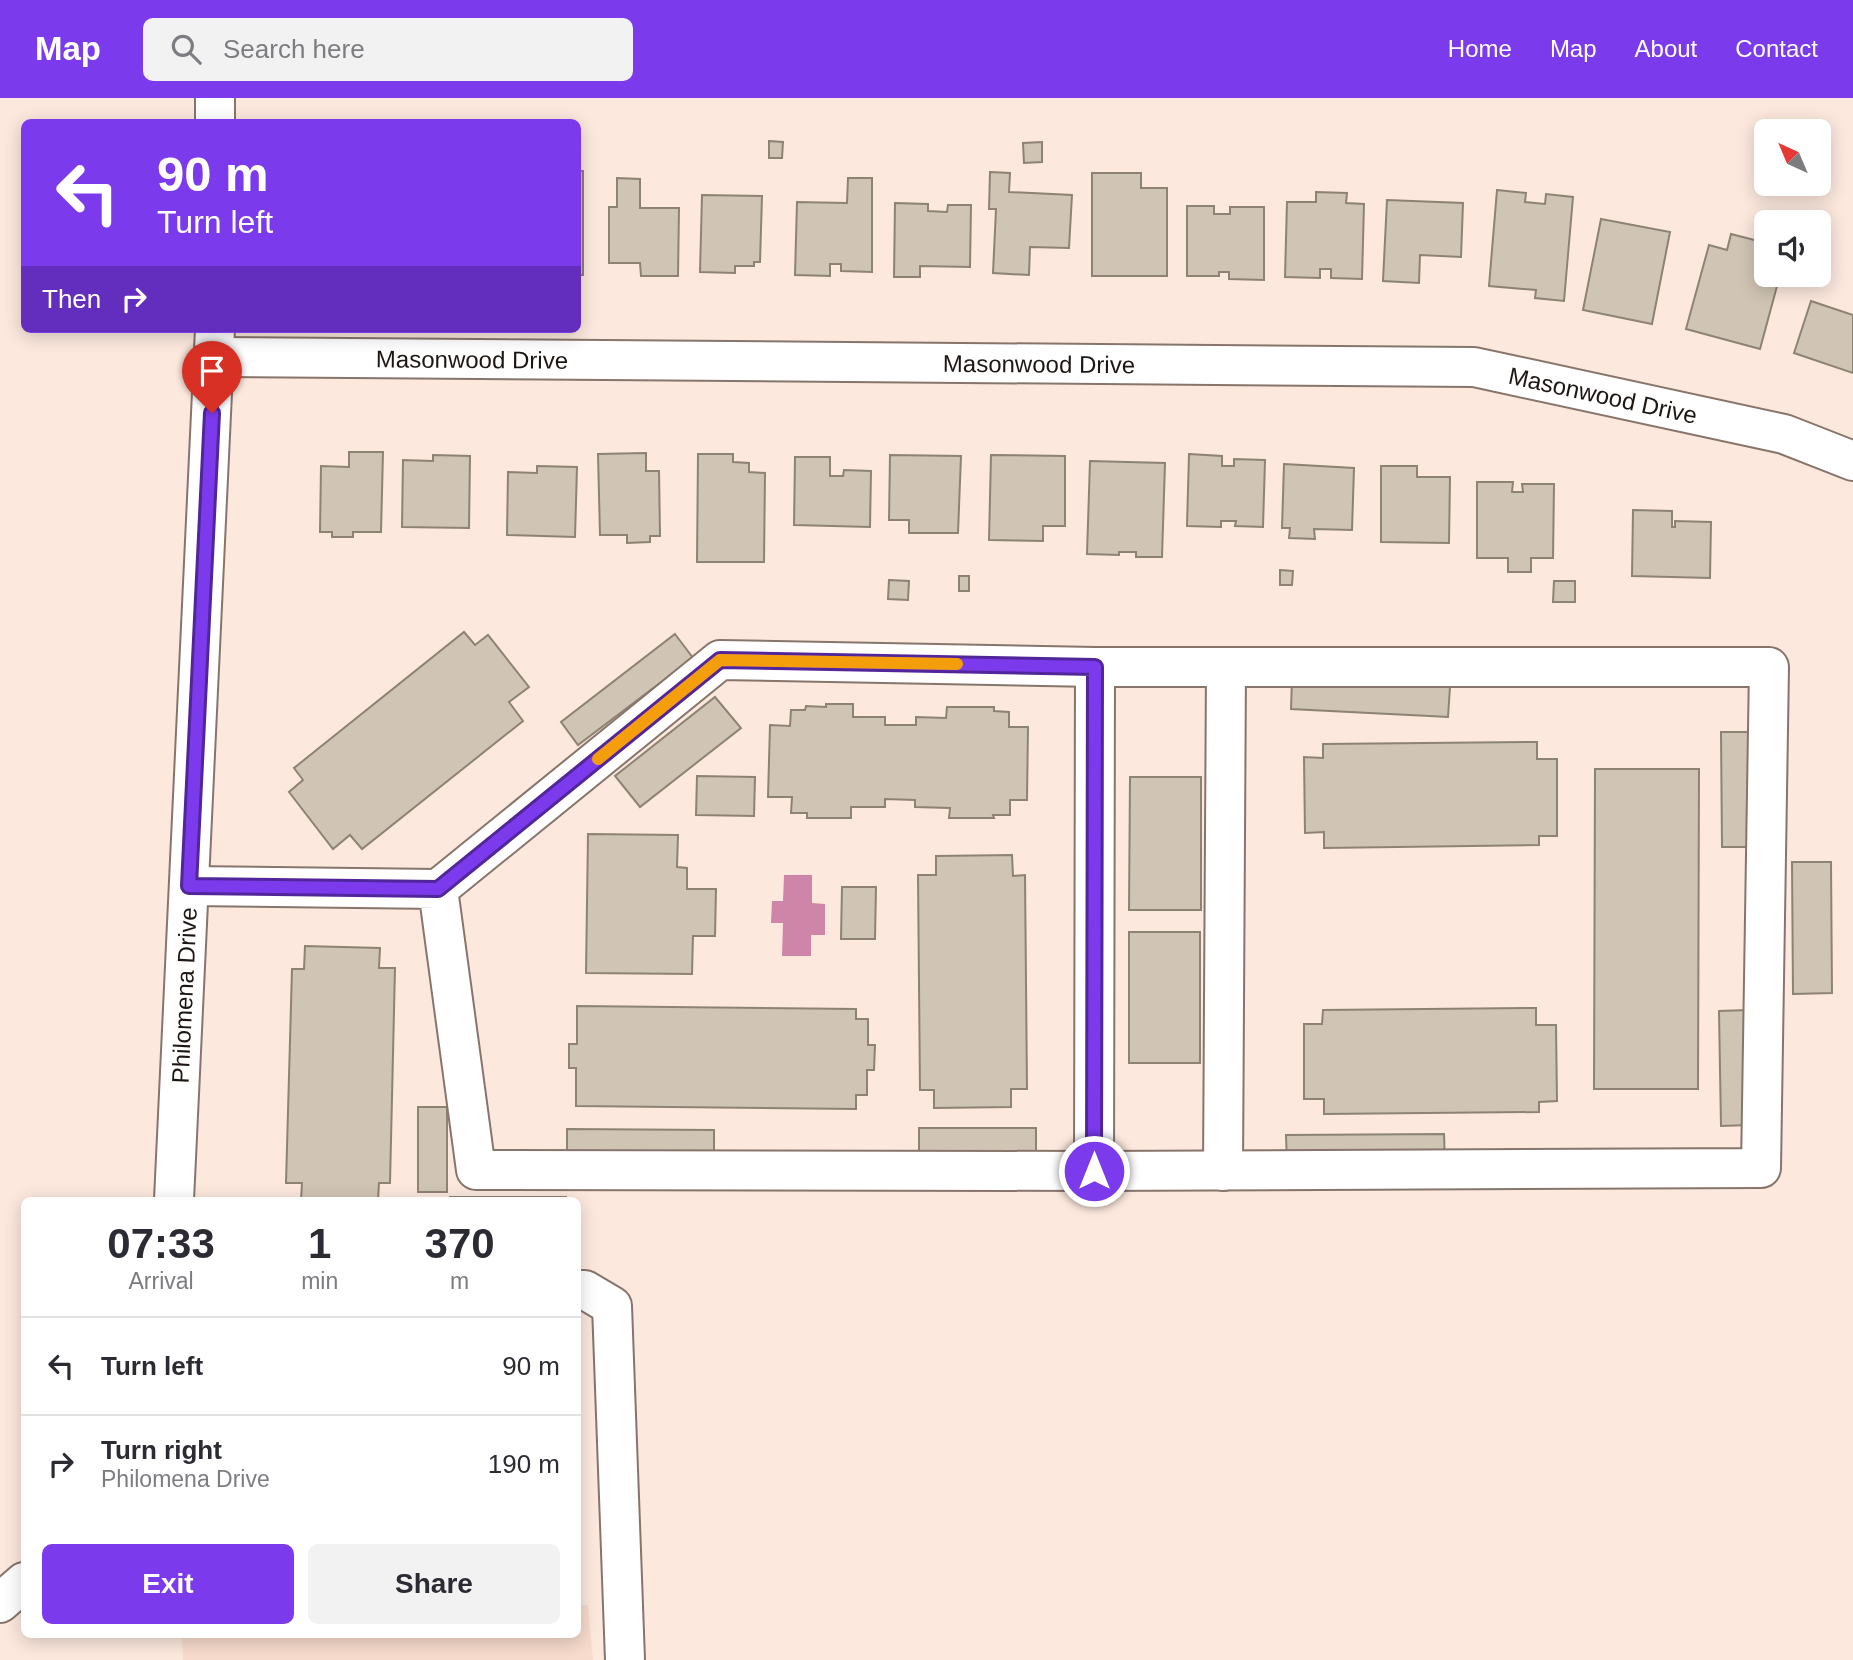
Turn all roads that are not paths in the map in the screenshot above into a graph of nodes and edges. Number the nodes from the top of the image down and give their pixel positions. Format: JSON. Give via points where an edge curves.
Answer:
{"nodes":[{"id":1,"x":215,"y":98,"type":"edge"},
{"id":2,"x":215,"y":119,"type":"edge"},
{"id":3,"x":215,"y":343,"type":"edge"},
{"id":4,"x":1853,"y":461,"type":"edge"},
{"id":5,"x":1095,"y":667,"type":"junction"},
{"id":6,"x":1226,"y":667,"type":"junction"},
{"id":7,"x":189,"y":886,"type":"junction"},
{"id":8,"x":438,"y":889,"type":"junction"},
{"id":9,"x":1094,"y":1171,"type":"junction"},
{"id":10,"x":1223,"y":1171,"type":"junction"},
{"id":11,"x":174,"y":1197,"type":"edge"},
{"id":12,"x":581,"y":1290,"type":"edge"},
{"id":13,"x":21,"y":1585,"type":"edge"},
{"id":14,"x":0,"y":1603,"type":"edge"},
{"id":15,"x":625,"y":1660,"type":"edge"}],
"edges":[{"from":1,"to":2,"type":"street"},
{"from":3,"to":4,"type":"street","name":"Masonwood Drive","via":[[1474,367],[1784,434]]},
{"from":3,"to":7,"type":"street","name":"Philomena Drive"},
{"from":5,"to":6,"type":"street"},
{"from":5,"to":8,"type":"street","via":[[720,660]]},
{"from":5,"to":9,"type":"street"},
{"from":6,"to":10,"type":"street"},
{"from":6,"to":10,"type":"street","via":[[1769,667],[1761,1168]]},
{"from":7,"to":8,"type":"street"},
{"from":7,"to":11,"type":"street","name":"Philomena Drive"},
{"from":8,"to":9,"type":"street","via":[[476,1170]]},
{"from":9,"to":10,"type":"street"},
{"from":12,"to":15,"type":"street","via":[[612,1306]]},
{"from":13,"to":14,"type":"street"}]}
